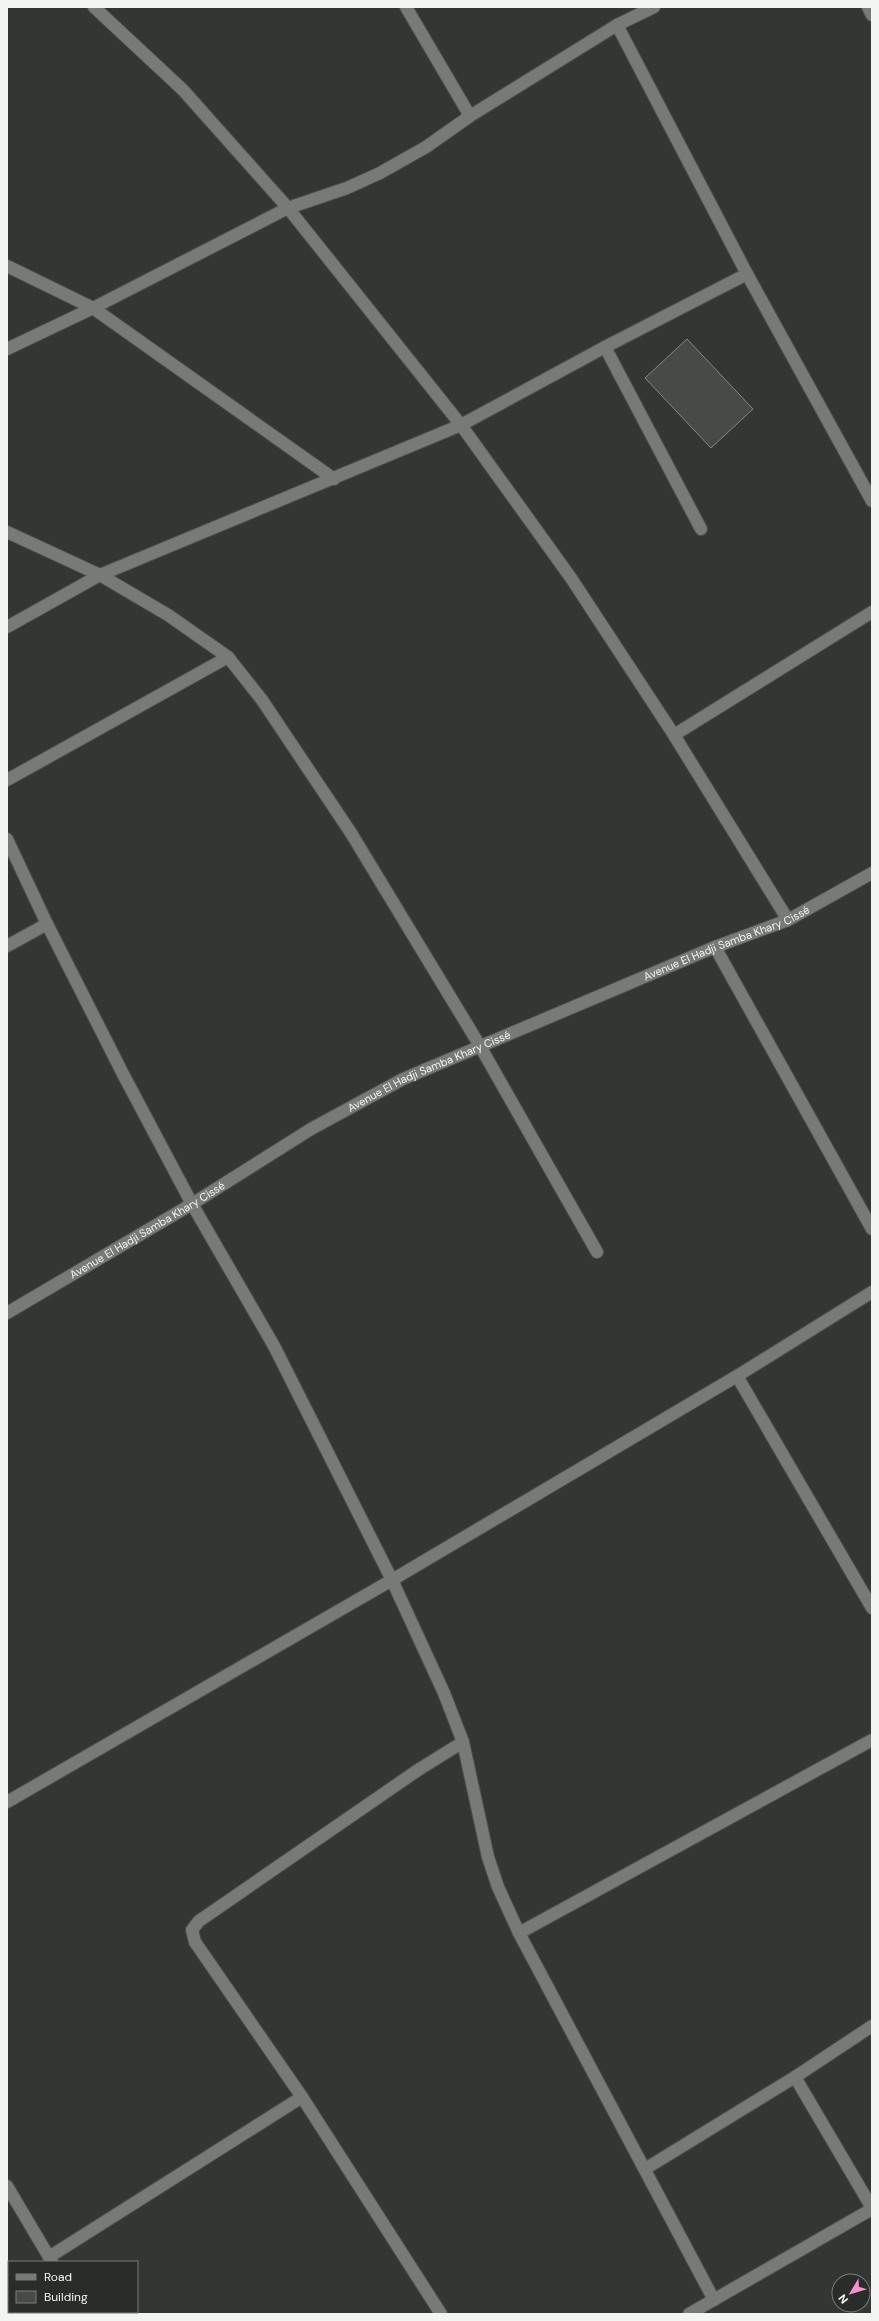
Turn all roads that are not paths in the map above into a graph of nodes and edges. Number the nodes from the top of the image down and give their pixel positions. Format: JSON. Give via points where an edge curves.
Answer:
{"nodes":[{"id":1,"x":94,"y":7,"type":"edge"},
{"id":2,"x":406,"y":7,"type":"edge"},
{"id":3,"x":654,"y":7,"type":"edge"},
{"id":4,"x":868,"y":7,"type":"edge"},
{"id":5,"x":872,"y":15,"type":"edge"},
{"id":6,"x":617,"y":25,"type":"junction"},
{"id":7,"x":470,"y":116,"type":"junction"},
{"id":8,"x":288,"y":208,"type":"junction"},
{"id":9,"x":7,"y":266,"type":"edge"},
{"id":10,"x":747,"y":274,"type":"junction"},
{"id":11,"x":92,"y":308,"type":"junction"},
{"id":12,"x":605,"y":347,"type":"junction"},
{"id":13,"x":7,"y":349,"type":"edge"},
{"id":14,"x":461,"y":425,"type":"junction"},
{"id":15,"x":334,"y":479,"type":"junction"},
{"id":16,"x":872,"y":501,"type":"edge"},
{"id":17,"x":701,"y":529,"type":"dead end"},
{"id":18,"x":7,"y":532,"type":"edge"},
{"id":19,"x":100,"y":576,"type":"junction"},
{"id":20,"x":872,"y":612,"type":"edge"},
{"id":21,"x":7,"y":627,"type":"edge"},
{"id":22,"x":228,"y":657,"type":"junction"},
{"id":23,"x":674,"y":735,"type":"junction"},
{"id":24,"x":7,"y":780,"type":"edge"},
{"id":25,"x":7,"y":839,"type":"edge"},
{"id":26,"x":872,"y":873,"type":"edge"},
{"id":27,"x":788,"y":920,"type":"junction"},
{"id":28,"x":47,"y":924,"type":"junction"},
{"id":29,"x":7,"y":946,"type":"edge"},
{"id":30,"x":715,"y":947,"type":"junction"},
{"id":31,"x":480,"y":1046,"type":"junction"},
{"id":32,"x":192,"y":1204,"type":"junction"},
{"id":33,"x":872,"y":1228,"type":"edge"},
{"id":34,"x":597,"y":1252,"type":"dead end"},
{"id":35,"x":872,"y":1292,"type":"edge"},
{"id":36,"x":7,"y":1313,"type":"edge"},
{"id":37,"x":737,"y":1376,"type":"junction"},
{"id":38,"x":392,"y":1580,"type":"junction"},
{"id":39,"x":872,"y":1608,"type":"edge"},
{"id":40,"x":872,"y":1740,"type":"edge"},
{"id":41,"x":463,"y":1742,"type":"junction"},
{"id":42,"x":7,"y":1802,"type":"edge"},
{"id":43,"x":519,"y":1933,"type":"junction"},
{"id":44,"x":872,"y":2026,"type":"edge"},
{"id":45,"x":795,"y":2077,"type":"junction"},
{"id":46,"x":302,"y":2097,"type":"junction"},
{"id":47,"x":645,"y":2169,"type":"junction"},
{"id":48,"x":7,"y":2186,"type":"edge"},
{"id":49,"x":872,"y":2208,"type":"edge"},
{"id":50,"x":50,"y":2259,"type":"edge"},
{"id":51,"x":714,"y":2300,"type":"junction"},
{"id":52,"x":441,"y":2314,"type":"edge"},
{"id":53,"x":689,"y":2314,"type":"edge"}],
"edges":[{"from":1,"to":8,"type":"street","via":[[183,90]]},
{"from":2,"to":7,"type":"street"},
{"from":3,"to":6,"type":"street"},
{"from":4,"to":5,"type":"street"},
{"from":6,"to":7,"type":"street"},
{"from":6,"to":10,"type":"street"},
{"from":7,"to":8,"type":"street","via":[[426,147],[380,173],[348,188]]},
{"from":8,"to":11,"type":"street"},
{"from":8,"to":14,"type":"street"},
{"from":9,"to":11,"type":"street"},
{"from":10,"to":12,"type":"street"},
{"from":10,"to":16,"type":"street"},
{"from":11,"to":13,"type":"street"},
{"from":11,"to":15,"type":"street"},
{"from":12,"to":14,"type":"street"},
{"from":12,"to":17,"type":"street"},
{"from":14,"to":15,"type":"street"},
{"from":14,"to":23,"type":"street","via":[[570,578]]},
{"from":15,"to":19,"type":"street"},
{"from":18,"to":19,"type":"street"},
{"from":19,"to":21,"type":"street"},
{"from":19,"to":22,"type":"street","via":[[168,615]]},
{"from":20,"to":23,"type":"street"},
{"from":22,"to":24,"type":"street"},
{"from":22,"to":31,"type":"street","via":[[262,700],[351,833]]},
{"from":23,"to":27,"type":"street"},
{"from":25,"to":28,"type":"street"},
{"from":26,"to":27,"type":"street","name":"Avenue El Hadji Samba Khary Cissé"},
{"from":27,"to":30,"type":"street","name":"Avenue El Hadji Samba Khary Cissé"},
{"from":28,"to":29,"type":"street"},
{"from":28,"to":32,"type":"street"},
{"from":30,"to":31,"type":"street","name":"Avenue El Hadji Samba Khary Cissé"},
{"from":30,"to":33,"type":"street"},
{"from":31,"to":32,"type":"street","name":"Avenue El Hadji Samba Khary Cissé","via":[[403,1079],[311,1129]]},
{"from":31,"to":34,"type":"street"},
{"from":32,"to":36,"type":"street","name":"Avenue El Hadji Samba Khary Cissé"},
{"from":32,"to":38,"type":"street","via":[[285,1367]]},
{"from":35,"to":37,"type":"street"},
{"from":37,"to":38,"type":"street"},
{"from":37,"to":39,"type":"street"},
{"from":38,"to":41,"type":"street","via":[[444,1693]]},
{"from":38,"to":42,"type":"street"},
{"from":40,"to":43,"type":"street"},
{"from":41,"to":43,"type":"street","via":[[488,1857],[498,1887]]},
{"from":41,"to":46,"type":"street","via":[[199,1920],[192,1930],[195,1942]]},
{"from":43,"to":47,"type":"street"},
{"from":44,"to":45,"type":"street"},
{"from":45,"to":47,"type":"street"},
{"from":45,"to":49,"type":"street"},
{"from":46,"to":50,"type":"street"},
{"from":46,"to":52,"type":"street"},
{"from":47,"to":51,"type":"street"},
{"from":48,"to":50,"type":"street"},
{"from":49,"to":51,"type":"street"},
{"from":51,"to":53,"type":"street"}]}
